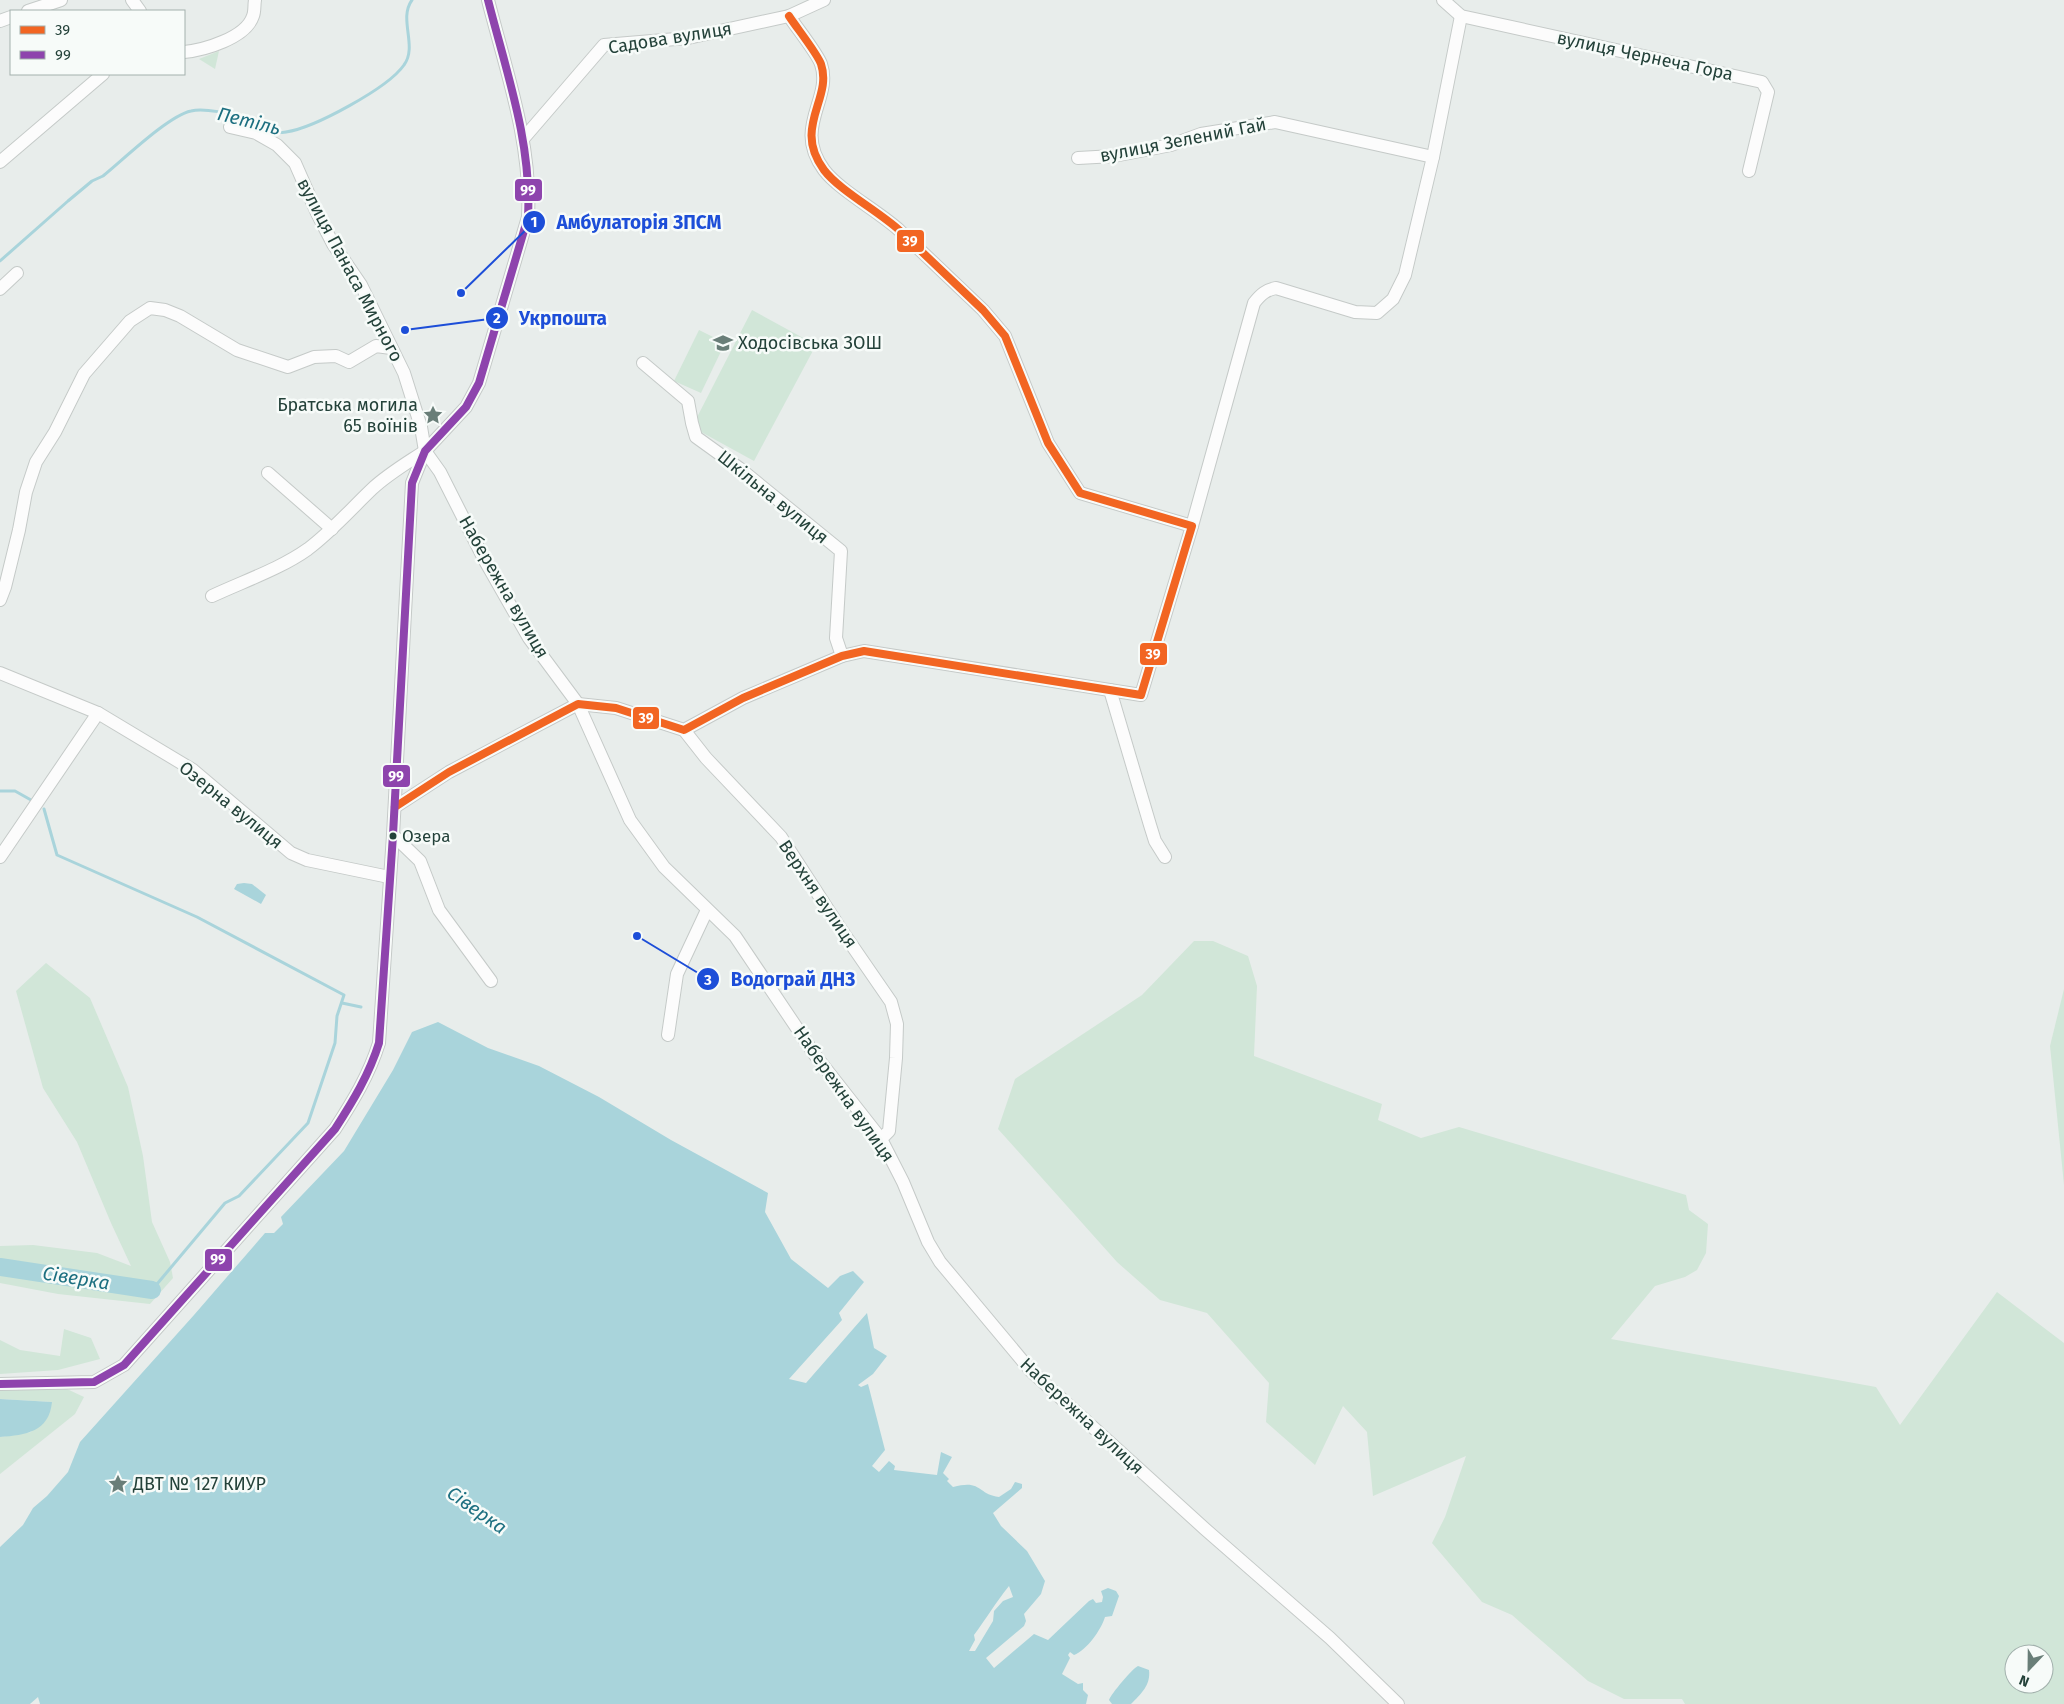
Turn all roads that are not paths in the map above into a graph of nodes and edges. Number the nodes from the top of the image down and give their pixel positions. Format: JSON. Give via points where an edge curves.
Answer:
{"nodes":[{"id":1,"x":61,"y":0,"type":"edge"},
{"id":2,"x":255,"y":0,"type":"edge"},
{"id":3,"x":488,"y":0,"type":"edge"},
{"id":4,"x":824,"y":0,"type":"edge"},
{"id":5,"x":1443,"y":0,"type":"edge"},
{"id":6,"x":31,"y":10,"type":"edge"},
{"id":7,"x":789,"y":16,"type":"junction"},
{"id":8,"x":1461,"y":16,"type":"junction"},
{"id":9,"x":185,"y":52,"type":"edge"},
{"id":10,"x":103,"y":75,"type":"edge"},
{"id":11,"x":230,"y":126,"type":"dead end"},
{"id":12,"x":523,"y":139,"type":"junction"},
{"id":13,"x":1433,"y":157,"type":"junction"},
{"id":14,"x":1078,"y":158,"type":"dead end"},
{"id":15,"x":0,"y":162,"type":"edge"},
{"id":16,"x":1750,"y":171,"type":"dead end"},
{"id":17,"x":17,"y":273,"type":"dead end"},
{"id":18,"x":0,"y":289,"type":"edge"},
{"id":19,"x":391,"y":348,"type":"junction"},
{"id":20,"x":643,"y":363,"type":"dead end"},
{"id":21,"x":425,"y":451,"type":"junction"},
{"id":22,"x":268,"y":473,"type":"dead end"},
{"id":23,"x":1192,"y":526,"type":"junction"},
{"id":24,"x":332,"y":529,"type":"junction"},
{"id":25,"x":212,"y":596,"type":"dead end"},
{"id":26,"x":0,"y":600,"type":"edge"},
{"id":27,"x":842,"y":656,"type":"junction"},
{"id":28,"x":0,"y":672,"type":"edge"},
{"id":29,"x":1110,"y":690,"type":"junction"},
{"id":30,"x":578,"y":704,"type":"junction"},
{"id":31,"x":98,"y":713,"type":"junction"},
{"id":32,"x":684,"y":730,"type":"junction"},
{"id":33,"x":395,"y":807,"type":"junction"},
{"id":34,"x":394,"y":835,"type":"junction"},
{"id":35,"x":0,"y":857,"type":"edge"},
{"id":36,"x":1165,"y":857,"type":"dead end"},
{"id":37,"x":389,"y":877,"type":"junction"},
{"id":38,"x":706,"y":910,"type":"junction"},
{"id":39,"x":491,"y":981,"type":"dead end"},
{"id":40,"x":668,"y":1035,"type":"dead end"},
{"id":41,"x":881,"y":1139,"type":"junction"},
{"id":42,"x":0,"y":1384,"type":"edge"},
{"id":43,"x":1398,"y":1704,"type":"edge"}],
"edges":[{"from":1,"to":6,"type":"street"},
{"from":2,"to":9,"type":"street","via":[[253,16],[238,33],[202,50]]},
{"from":3,"to":12,"type":"street"},
{"from":4,"to":7,"type":"street","name":"Садова вулиця"},
{"from":5,"to":8,"type":"street","name":"вулиця Чернеча Гора"},
{"from":7,"to":12,"type":"street","name":"Садова вулиця","via":[[688,38],[604,44]]},
{"from":7,"to":23,"type":"street","via":[[821,63],[823,85],[811,136],[824,170],[885,217],[983,310],[1005,336],[1048,443],[1080,493]]},
{"from":8,"to":13,"type":"street"},
{"from":8,"to":16,"type":"street","name":"вулиця Чернеча Гора","via":[[1762,82],[1768,92]]},
{"from":10,"to":15,"type":"street"},
{"from":11,"to":19,"type":"street","name":"вулиця Панаса Мирного","via":[[277,145],[295,163],[333,244],[361,284]]},
{"from":12,"to":21,"type":"street","via":[[530,191],[528,217],[480,383],[466,407]]},
{"from":13,"to":14,"type":"street","name":"вулиця Зелений Гай","via":[[1275,122],[1202,134],[1171,145],[1114,156]]},
{"from":13,"to":23,"type":"street","via":[[1405,275],[1393,299],[1377,313],[1355,312],[1276,288],[1267,290],[1254,303]]},
{"from":17,"to":18,"type":"street"},
{"from":19,"to":21,"type":"street","name":"вулиця Панаса Мирного","via":[[414,402]]},
{"from":19,"to":26,"type":"street","via":[[376,346],[349,362],[336,356],[314,357],[288,367],[237,350],[165,310],[150,308],[136,317],[113,338],[84,374],[56,432],[36,462],[26,492],[6,587]]},
{"from":20,"to":27,"type":"street","name":"Шкільна вулиця","via":[[688,401],[696,437],[740,468],[841,551],[836,638]]},
{"from":21,"to":24,"type":"street","via":[[394,471]]},
{"from":21,"to":30,"type":"street","name":"Набережна вулиця","via":[[440,472],[529,638]]},
{"from":21,"to":33,"type":"street","via":[[415,472],[411,497]]},
{"from":22,"to":24,"type":"street"},
{"from":23,"to":29,"type":"street","via":[[1141,695]]},
{"from":24,"to":25,"type":"street","via":[[289,560]]},
{"from":27,"to":29,"type":"street","via":[[864,651]]},
{"from":27,"to":32,"type":"street","via":[[743,698]]},
{"from":28,"to":31,"type":"street","name":"Озерна вулиця"},
{"from":29,"to":36,"type":"street","via":[[1155,841]]},
{"from":30,"to":32,"type":"street","via":[[616,708]]},
{"from":30,"to":33,"type":"street","via":[[449,772]]},
{"from":30,"to":38,"type":"street","name":"Набережна вулиця","via":[[630,820],[664,867]]},
{"from":31,"to":35,"type":"street"},
{"from":31,"to":37,"type":"street","name":"Озерна вулиця","via":[[193,770],[291,853],[306,860]]},
{"from":32,"to":41,"type":"street","name":"Верхня вулиця","via":[[706,758],[781,837],[891,1002],[897,1024],[896,1058],[889,1131]]},
{"from":33,"to":34,"type":"street"},
{"from":34,"to":37,"type":"street"},
{"from":34,"to":39,"type":"street","via":[[420,861],[439,910]]},
{"from":37,"to":42,"type":"street","via":[[379,1044],[362,1086],[335,1129],[124,1365],[94,1382]]},
{"from":38,"to":40,"type":"street","via":[[677,974]]},
{"from":38,"to":41,"type":"street","name":"Набережна вулиця","via":[[735,936],[815,1054]]},
{"from":41,"to":43,"type":"street","name":"Набережна вулиця","via":[[940,1262],[1031,1371],[1330,1638]]}]}
